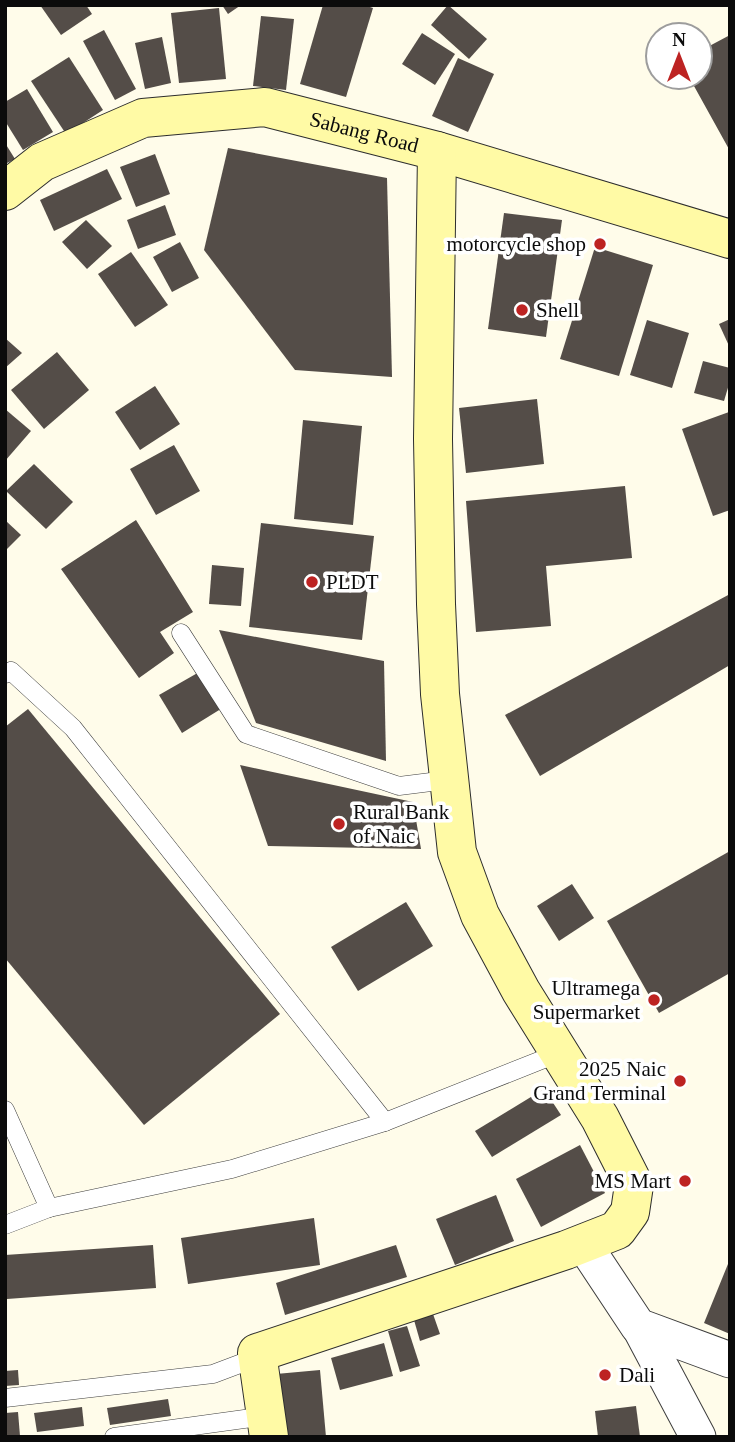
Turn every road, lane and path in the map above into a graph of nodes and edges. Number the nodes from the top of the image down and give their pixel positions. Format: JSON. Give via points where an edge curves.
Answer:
{"nodes":[{"id":1,"x":437,"y":151,"type":"junction"},
{"id":2,"x":5,"y":191,"type":"edge"},
{"id":3,"x":730,"y":239,"type":"edge"},
{"id":4,"x":181,"y":633,"type":"dead end"},
{"id":5,"x":5,"y":674,"type":"edge"},
{"id":6,"x":447,"y":780,"type":"junction"},
{"id":7,"x":559,"y":1053,"type":"junction"},
{"id":8,"x":5,"y":1110,"type":"edge"},
{"id":9,"x":384,"y":1122,"type":"junction"},
{"id":10,"x":49,"y":1208,"type":"junction"},
{"id":11,"x":5,"y":1225,"type":"edge"},
{"id":12,"x":583,"y":1243,"type":"junction"},
{"id":13,"x":639,"y":1326,"type":"junction"},
{"id":14,"x":258,"y":1357,"type":"junction"},
{"id":15,"x":730,"y":1360,"type":"edge"},
{"id":16,"x":5,"y":1398,"type":"edge"},
{"id":17,"x":268,"y":1427,"type":"edge"},
{"id":18,"x":114,"y":1437,"type":"edge"},
{"id":19,"x":698,"y":1437,"type":"edge"}],
"edges":[{"from":1,"to":2,"type":"street","name":"Sabang Road","via":[[265,107],[143,118],[42,162]]},
{"from":1,"to":3,"type":"street","name":"Sabang Road"},
{"from":1,"to":6,"type":"street","via":[[433,439]]},
{"from":4,"to":6,"type":"lane","via":[[246,734],[400,786]]},
{"from":5,"to":9,"type":"lane","via":[[11,671],[73,728]]},
{"from":6,"to":7,"type":"street","via":[[457,852],[480,915]]},
{"from":7,"to":9,"type":"lane"},
{"from":7,"to":12,"type":"street","via":[[600,1118],[634,1185],[631,1212],[617,1230]]},
{"from":8,"to":10,"type":"lane"},
{"from":9,"to":10,"type":"lane","via":[[233,1169]]},
{"from":10,"to":11,"type":"lane"},
{"from":12,"to":13,"type":"street"},
{"from":12,"to":14,"type":"street","via":[[257,1353]]},
{"from":13,"to":15,"type":"street"},
{"from":13,"to":19,"type":"street"},
{"from":14,"to":16,"type":"lane","via":[[213,1374]]},
{"from":14,"to":17,"type":"street"},
{"from":17,"to":18,"type":"lane"}]}
